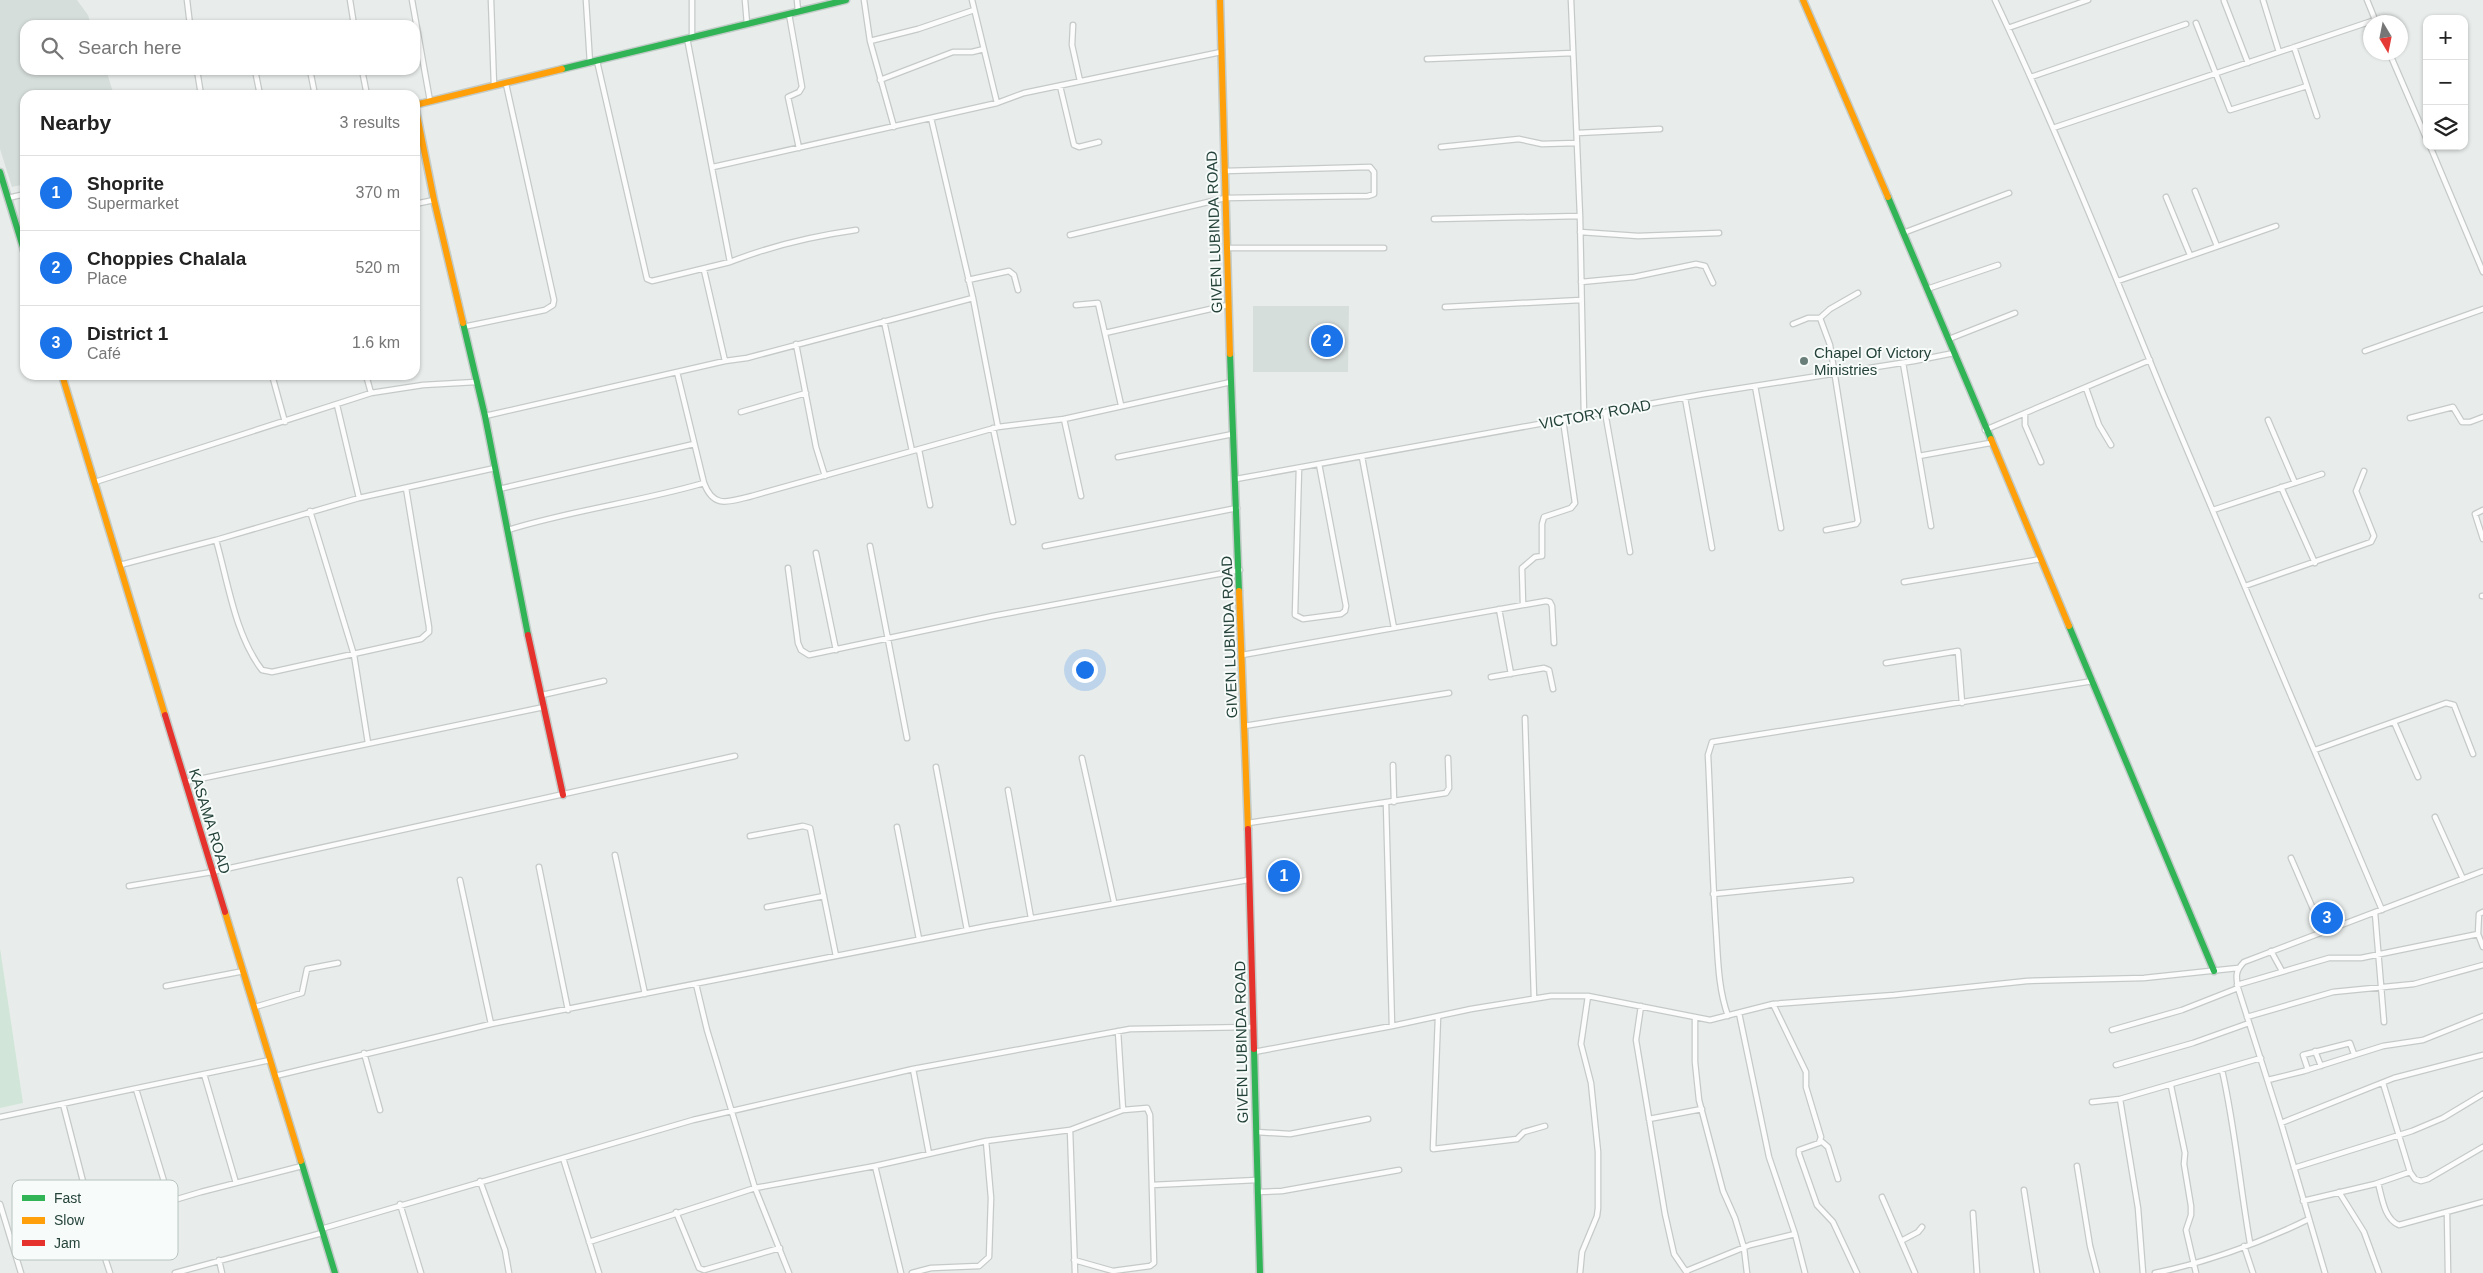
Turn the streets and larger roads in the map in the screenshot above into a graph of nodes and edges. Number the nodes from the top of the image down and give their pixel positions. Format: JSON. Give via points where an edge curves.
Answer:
{"nodes":[{"id":1,"x":187,"y":0,"type":"edge"},
{"id":2,"x":350,"y":0,"type":"edge"},
{"id":3,"x":412,"y":0,"type":"edge"},
{"id":4,"x":491,"y":0,"type":"edge"},
{"id":5,"x":586,"y":0,"type":"edge"},
{"id":6,"x":692,"y":0,"type":"edge"},
{"id":7,"x":744,"y":0,"type":"edge"},
{"id":8,"x":797,"y":0,"type":"edge"},
{"id":9,"x":846,"y":0,"type":"edge"},
{"id":10,"x":864,"y":0,"type":"edge"},
{"id":11,"x":972,"y":0,"type":"edge"},
{"id":12,"x":1220,"y":0,"type":"edge"},
{"id":13,"x":1571,"y":0,"type":"edge"},
{"id":14,"x":1803,"y":0,"type":"edge"},
{"id":15,"x":1995,"y":0,"type":"edge"},
{"id":16,"x":2088,"y":0,"type":"edge"},
{"id":17,"x":2263,"y":0,"type":"edge"},
{"id":18,"x":2367,"y":0,"type":"edge"},
{"id":19,"x":2224,"y":1,"type":"edge"},
{"id":20,"x":974,"y":10,"type":"junction"},
{"id":21,"x":798,"y":11,"type":"junction"},
{"id":22,"x":788,"y":14,"type":"junction"},
{"id":23,"x":2373,"y":15,"type":"edge"},
{"id":24,"x":189,"y":20,"type":"edge"},
{"id":25,"x":353,"y":20,"type":"edge"},
{"id":26,"x":416,"y":20,"type":"edge"},
{"id":27,"x":747,"y":24,"type":"junction"},
{"id":28,"x":1073,"y":24,"type":"dead end"},
{"id":29,"x":2186,"y":24,"type":"dead end"},
{"id":30,"x":2196,"y":24,"type":"dead end"},
{"id":31,"x":2363,"y":25,"type":"edge"},
{"id":32,"x":2008,"y":28,"type":"junction"},
{"id":33,"x":690,"y":37,"type":"junction"},
{"id":34,"x":870,"y":41,"type":"junction"},
{"id":35,"x":420,"y":45,"type":"edge"},
{"id":36,"x":2294,"y":47,"type":"junction"},
{"id":37,"x":984,"y":49,"type":"junction"},
{"id":38,"x":1221,"y":52,"type":"junction"},
{"id":39,"x":2279,"y":52,"type":"junction"},
{"id":40,"x":1574,"y":53,"type":"junction"},
{"id":41,"x":1426,"y":58,"type":"dead end"},
{"id":42,"x":2392,"y":60,"type":"edge"},
{"id":43,"x":593,"y":62,"type":"junction"},
{"id":44,"x":2248,"y":63,"type":"junction"},
{"id":45,"x":2216,"y":73,"type":"junction"},
{"id":46,"x":198,"y":75,"type":"edge"},
{"id":47,"x":256,"y":75,"type":"edge"},
{"id":48,"x":311,"y":75,"type":"edge"},
{"id":49,"x":363,"y":75,"type":"edge"},
{"id":50,"x":2031,"y":77,"type":"junction"},
{"id":51,"x":880,"y":80,"type":"junction"},
{"id":52,"x":1080,"y":81,"type":"junction"},
{"id":53,"x":506,"y":84,"type":"junction"},
{"id":54,"x":494,"y":86,"type":"junction"},
{"id":55,"x":1060,"y":86,"type":"junction"},
{"id":56,"x":2307,"y":86,"type":"junction"},
{"id":57,"x":200,"y":90,"type":"edge"},
{"id":58,"x":259,"y":90,"type":"edge"},
{"id":59,"x":314,"y":90,"type":"edge"},
{"id":60,"x":365,"y":90,"type":"edge"},
{"id":61,"x":430,"y":101,"type":"junction"},
{"id":62,"x":997,"y":103,"type":"junction"},
{"id":63,"x":420,"y":104,"type":"edge"},
{"id":64,"x":2317,"y":116,"type":"dead end"},
{"id":65,"x":931,"y":118,"type":"junction"},
{"id":66,"x":894,"y":127,"type":"junction"},
{"id":67,"x":2053,"y":128,"type":"junction"},
{"id":68,"x":420,"y":130,"type":"edge"},
{"id":69,"x":1660,"y":130,"type":"dead end"},
{"id":70,"x":2423,"y":131,"type":"edge"},
{"id":71,"x":1576,"y":133,"type":"junction"},
{"id":72,"x":1099,"y":142,"type":"dead end"},
{"id":73,"x":1577,"y":143,"type":"junction"},
{"id":74,"x":1441,"y":147,"type":"dead end"},
{"id":75,"x":798,"y":148,"type":"junction"},
{"id":76,"x":2432,"y":150,"type":"edge"},
{"id":77,"x":713,"y":167,"type":"junction"},
{"id":78,"x":1224,"y":171,"type":"junction"},
{"id":79,"x":0,"y":172,"type":"edge"},
{"id":80,"x":2195,"y":191,"type":"dead end"},
{"id":81,"x":2009,"y":193,"type":"dead end"},
{"id":82,"x":20,"y":195,"type":"edge"},
{"id":83,"x":2166,"y":197,"type":"dead end"},
{"id":84,"x":8,"y":198,"type":"junction"},
{"id":85,"x":1225,"y":198,"type":"junction"},
{"id":86,"x":434,"y":200,"type":"junction"},
{"id":87,"x":420,"y":203,"type":"edge"},
{"id":88,"x":1580,"y":216,"type":"junction"},
{"id":89,"x":1434,"y":220,"type":"dead end"},
{"id":90,"x":2276,"y":226,"type":"dead end"},
{"id":91,"x":856,"y":230,"type":"dead end"},
{"id":92,"x":1580,"y":232,"type":"junction"},
{"id":93,"x":1719,"y":233,"type":"dead end"},
{"id":94,"x":1904,"y":233,"type":"junction"},
{"id":95,"x":1070,"y":235,"type":"dead end"},
{"id":96,"x":20,"y":238,"type":"edge"},
{"id":97,"x":2218,"y":246,"type":"junction"},
{"id":98,"x":1227,"y":248,"type":"junction"},
{"id":99,"x":1384,"y":248,"type":"dead end"},
{"id":100,"x":2190,"y":255,"type":"junction"},
{"id":101,"x":730,"y":262,"type":"junction"},
{"id":102,"x":1998,"y":265,"type":"dead end"},
{"id":103,"x":704,"y":270,"type":"junction"},
{"id":104,"x":2483,"y":272,"type":"edge"},
{"id":105,"x":968,"y":280,"type":"junction"},
{"id":106,"x":2118,"y":280,"type":"junction"},
{"id":107,"x":1581,"y":282,"type":"junction"},
{"id":108,"x":1713,"y":283,"type":"dead end"},
{"id":109,"x":1927,"y":289,"type":"junction"},
{"id":110,"x":1018,"y":290,"type":"dead end"},
{"id":111,"x":1858,"y":293,"type":"dead end"},
{"id":112,"x":973,"y":298,"type":"junction"},
{"id":113,"x":1581,"y":300,"type":"junction"},
{"id":114,"x":1076,"y":305,"type":"dead end"},
{"id":115,"x":1228,"y":305,"type":"junction"},
{"id":116,"x":1445,"y":307,"type":"dead end"},
{"id":117,"x":2483,"y":309,"type":"edge"},
{"id":118,"x":2015,"y":313,"type":"dead end"},
{"id":119,"x":1820,"y":318,"type":"junction"},
{"id":120,"x":884,"y":321,"type":"junction"},
{"id":121,"x":1792,"y":324,"type":"dead end"},
{"id":122,"x":463,"y":327,"type":"junction"},
{"id":123,"x":1105,"y":333,"type":"junction"},
{"id":124,"x":1948,"y":339,"type":"junction"},
{"id":125,"x":796,"y":344,"type":"junction"},
{"id":126,"x":2364,"y":351,"type":"dead end"},
{"id":127,"x":1954,"y":353,"type":"junction"},
{"id":128,"x":2150,"y":360,"type":"junction"},
{"id":129,"x":724,"y":361,"type":"junction"},
{"id":130,"x":1904,"y":363,"type":"junction"},
{"id":131,"x":677,"y":372,"type":"junction"},
{"id":132,"x":1834,"y":374,"type":"junction"},
{"id":133,"x":64,"y":380,"type":"edge"},
{"id":134,"x":273,"y":380,"type":"edge"},
{"id":135,"x":367,"y":380,"type":"edge"},
{"id":136,"x":476,"y":382,"type":"junction"},
{"id":137,"x":1231,"y":382,"type":"junction"},
{"id":138,"x":1754,"y":386,"type":"junction"},
{"id":139,"x":2086,"y":388,"type":"junction"},
{"id":140,"x":371,"y":393,"type":"junction"},
{"id":141,"x":806,"y":393,"type":"junction"},
{"id":142,"x":1684,"y":398,"type":"junction"},
{"id":143,"x":337,"y":405,"type":"junction"},
{"id":144,"x":1121,"y":405,"type":"junction"},
{"id":145,"x":741,"y":412,"type":"dead end"},
{"id":146,"x":1605,"y":412,"type":"junction"},
{"id":147,"x":2025,"y":413,"type":"junction"},
{"id":148,"x":485,"y":416,"type":"junction"},
{"id":149,"x":1584,"y":416,"type":"junction"},
{"id":150,"x":2483,"y":417,"type":"edge"},
{"id":151,"x":2410,"y":418,"type":"dead end"},
{"id":152,"x":1064,"y":419,"type":"junction"},
{"id":153,"x":1563,"y":420,"type":"junction"},
{"id":154,"x":2268,"y":420,"type":"dead end"},
{"id":155,"x":285,"y":422,"type":"junction"},
{"id":156,"x":995,"y":427,"type":"junction"},
{"id":157,"x":1985,"y":430,"type":"junction"},
{"id":158,"x":1233,"y":434,"type":"junction"},
{"id":159,"x":1990,"y":443,"type":"junction"},
{"id":160,"x":694,"y":444,"type":"junction"},
{"id":161,"x":2111,"y":445,"type":"dead end"},
{"id":162,"x":919,"y":450,"type":"junction"},
{"id":163,"x":912,"y":452,"type":"junction"},
{"id":164,"x":1919,"y":456,"type":"junction"},
{"id":165,"x":1118,"y":457,"type":"dead end"},
{"id":166,"x":1362,"y":457,"type":"junction"},
{"id":167,"x":2041,"y":462,"type":"dead end"},
{"id":168,"x":1319,"y":464,"type":"junction"},
{"id":169,"x":495,"y":468,"type":"junction"},
{"id":170,"x":1299,"y":468,"type":"junction"},
{"id":171,"x":2364,"y":471,"type":"dead end"},
{"id":172,"x":2322,"y":474,"type":"dead end"},
{"id":173,"x":825,"y":476,"type":"junction"},
{"id":174,"x":1236,"y":479,"type":"junction"},
{"id":175,"x":95,"y":482,"type":"junction"},
{"id":176,"x":704,"y":483,"type":"junction"},
{"id":177,"x":2295,"y":483,"type":"junction"},
{"id":178,"x":406,"y":488,"type":"junction"},
{"id":179,"x":499,"y":488,"type":"junction"},
{"id":180,"x":2281,"y":488,"type":"junction"},
{"id":181,"x":1081,"y":496,"type":"dead end"},
{"id":182,"x":359,"y":498,"type":"junction"},
{"id":183,"x":930,"y":505,"type":"dead end"},
{"id":184,"x":1237,"y":508,"type":"junction"},
{"id":185,"x":2213,"y":510,"type":"junction"},
{"id":186,"x":2483,"y":510,"type":"edge"},
{"id":187,"x":310,"y":511,"type":"junction"},
{"id":188,"x":1013,"y":522,"type":"dead end"},
{"id":189,"x":1931,"y":526,"type":"dead end"},
{"id":190,"x":1781,"y":528,"type":"dead end"},
{"id":191,"x":508,"y":530,"type":"junction"},
{"id":192,"x":1826,"y":530,"type":"dead end"},
{"id":193,"x":216,"y":540,"type":"junction"},
{"id":194,"x":2483,"y":540,"type":"edge"},
{"id":195,"x":870,"y":546,"type":"dead end"},
{"id":196,"x":1046,"y":546,"type":"dead end"},
{"id":197,"x":1712,"y":548,"type":"dead end"},
{"id":198,"x":1630,"y":552,"type":"dead end"},
{"id":199,"x":816,"y":553,"type":"dead end"},
{"id":200,"x":2041,"y":559,"type":"junction"},
{"id":201,"x":2314,"y":563,"type":"junction"},
{"id":202,"x":120,"y":565,"type":"junction"},
{"id":203,"x":788,"y":568,"type":"dead end"},
{"id":204,"x":1240,"y":570,"type":"junction"},
{"id":205,"x":1904,"y":582,"type":"dead end"},
{"id":206,"x":2245,"y":586,"type":"dead end"},
{"id":207,"x":1523,"y":604,"type":"junction"},
{"id":208,"x":1499,"y":610,"type":"junction"},
{"id":209,"x":1394,"y":628,"type":"junction"},
{"id":210,"x":888,"y":639,"type":"junction"},
{"id":211,"x":1554,"y":643,"type":"dead end"},
{"id":212,"x":836,"y":650,"type":"junction"},
{"id":213,"x":354,"y":655,"type":"junction"},
{"id":214,"x":1242,"y":655,"type":"junction"},
{"id":215,"x":1886,"y":662,"type":"dead end"},
{"id":216,"x":1511,"y":674,"type":"junction"},
{"id":217,"x":1491,"y":677,"type":"dead end"},
{"id":218,"x":604,"y":680,"type":"dead end"},
{"id":219,"x":2093,"y":681,"type":"junction"},
{"id":220,"x":1553,"y":689,"type":"dead end"},
{"id":221,"x":1449,"y":693,"type":"dead end"},
{"id":222,"x":542,"y":695,"type":"junction"},
{"id":223,"x":1962,"y":703,"type":"junction"},
{"id":224,"x":544,"y":707,"type":"junction"},
{"id":225,"x":1524,"y":718,"type":"dead end"},
{"id":226,"x":2394,"y":722,"type":"junction"},
{"id":227,"x":1244,"y":726,"type":"junction"},
{"id":228,"x":907,"y":738,"type":"dead end"},
{"id":229,"x":368,"y":742,"type":"junction"},
{"id":230,"x":2315,"y":750,"type":"junction"},
{"id":231,"x":2474,"y":754,"type":"dead end"},
{"id":232,"x":735,"y":756,"type":"dead end"},
{"id":233,"x":1082,"y":758,"type":"dead end"},
{"id":234,"x":1448,"y":758,"type":"dead end"},
{"id":235,"x":1393,"y":765,"type":"dead end"},
{"id":236,"x":936,"y":767,"type":"dead end"},
{"id":237,"x":2418,"y":777,"type":"dead end"},
{"id":238,"x":185,"y":782,"type":"junction"},
{"id":239,"x":1008,"y":790,"type":"dead end"},
{"id":240,"x":563,"y":796,"type":"junction"},
{"id":241,"x":1394,"y":802,"type":"junction"},
{"id":242,"x":1386,"y":803,"type":"junction"},
{"id":243,"x":2435,"y":817,"type":"dead end"},
{"id":244,"x":1248,"y":823,"type":"junction"},
{"id":245,"x":897,"y":827,"type":"dead end"},
{"id":246,"x":750,"y":836,"type":"dead end"},
{"id":247,"x":615,"y":855,"type":"dead end"},
{"id":248,"x":2291,"y":858,"type":"dead end"},
{"id":249,"x":539,"y":868,"type":"dead end"},
{"id":250,"x":212,"y":872,"type":"junction"},
{"id":251,"x":2483,"y":872,"type":"edge"},
{"id":252,"x":2464,"y":879,"type":"junction"},
{"id":253,"x":460,"y":880,"type":"dead end"},
{"id":254,"x":1248,"y":880,"type":"junction"},
{"id":255,"x":1852,"y":880,"type":"dead end"},
{"id":256,"x":129,"y":886,"type":"dead end"},
{"id":257,"x":1713,"y":894,"type":"junction"},
{"id":258,"x":824,"y":896,"type":"junction"},
{"id":259,"x":1114,"y":902,"type":"junction"},
{"id":260,"x":767,"y":907,"type":"dead end"},
{"id":261,"x":2382,"y":910,"type":"junction"},
{"id":262,"x":2483,"y":912,"type":"edge"},
{"id":263,"x":2374,"y":913,"type":"junction"},
{"id":264,"x":1031,"y":918,"type":"junction"},
{"id":265,"x":967,"y":930,"type":"junction"},
{"id":266,"x":2323,"y":932,"type":"junction"},
{"id":267,"x":2478,"y":934,"type":"junction"},
{"id":268,"x":919,"y":939,"type":"junction"},
{"id":269,"x":2483,"y":947,"type":"edge"},
{"id":270,"x":2271,"y":951,"type":"junction"},
{"id":271,"x":2378,"y":954,"type":"junction"},
{"id":272,"x":836,"y":956,"type":"junction"},
{"id":273,"x":338,"y":963,"type":"dead end"},
{"id":274,"x":2483,"y":965,"type":"edge"},
{"id":275,"x":2238,"y":968,"type":"junction"},
{"id":276,"x":244,"y":971,"type":"junction"},
{"id":277,"x":2214,"y":971,"type":"junction"},
{"id":278,"x":2282,"y":971,"type":"junction"},
{"id":279,"x":696,"y":984,"type":"junction"},
{"id":280,"x":2382,"y":985,"type":"junction"},
{"id":281,"x":166,"y":986,"type":"dead end"},
{"id":282,"x":2238,"y":987,"type":"junction"},
{"id":283,"x":645,"y":994,"type":"junction"},
{"id":284,"x":1588,"y":996,"type":"junction"},
{"id":285,"x":1534,"y":998,"type":"junction"},
{"id":286,"x":1773,"y":1004,"type":"junction"},
{"id":287,"x":1641,"y":1006,"type":"junction"},
{"id":288,"x":255,"y":1007,"type":"junction"},
{"id":289,"x":568,"y":1010,"type":"junction"},
{"id":290,"x":1739,"y":1013,"type":"junction"},
{"id":291,"x":1728,"y":1016,"type":"junction"},
{"id":292,"x":2483,"y":1016,"type":"edge"},
{"id":293,"x":1438,"y":1017,"type":"junction"},
{"id":294,"x":1695,"y":1017,"type":"junction"},
{"id":295,"x":2247,"y":1017,"type":"junction"},
{"id":296,"x":2249,"y":1022,"type":"junction"},
{"id":297,"x":2384,"y":1022,"type":"dead end"},
{"id":298,"x":491,"y":1024,"type":"junction"},
{"id":299,"x":1392,"y":1026,"type":"junction"},
{"id":300,"x":1253,"y":1027,"type":"junction"},
{"id":301,"x":2112,"y":1030,"type":"dead end"},
{"id":302,"x":1118,"y":1031,"type":"junction"},
{"id":303,"x":1254,"y":1052,"type":"junction"},
{"id":304,"x":2316,"y":1052,"type":"junction"},
{"id":305,"x":364,"y":1053,"type":"junction"},
{"id":306,"x":2354,"y":1054,"type":"junction"},
{"id":307,"x":2483,"y":1056,"type":"edge"},
{"id":308,"x":2261,"y":1058,"type":"junction"},
{"id":309,"x":270,"y":1060,"type":"junction"},
{"id":310,"x":2116,"y":1065,"type":"dead end"},
{"id":311,"x":2320,"y":1066,"type":"junction"},
{"id":312,"x":914,"y":1069,"type":"junction"},
{"id":313,"x":2222,"y":1070,"type":"junction"},
{"id":314,"x":2308,"y":1070,"type":"junction"},
{"id":315,"x":204,"y":1074,"type":"junction"},
{"id":316,"x":275,"y":1076,"type":"junction"},
{"id":317,"x":2268,"y":1080,"type":"junction"},
{"id":318,"x":2383,"y":1083,"type":"junction"},
{"id":319,"x":2171,"y":1086,"type":"junction"},
{"id":320,"x":136,"y":1089,"type":"junction"},
{"id":321,"x":2483,"y":1094,"type":"edge"},
{"id":322,"x":2120,"y":1099,"type":"junction"},
{"id":323,"x":2092,"y":1102,"type":"dead end"},
{"id":324,"x":63,"y":1104,"type":"junction"},
{"id":325,"x":1702,"y":1109,"type":"junction"},
{"id":326,"x":380,"y":1110,"type":"dead end"},
{"id":327,"x":733,"y":1110,"type":"junction"},
{"id":328,"x":1123,"y":1110,"type":"junction"},
{"id":329,"x":0,"y":1117,"type":"edge"},
{"id":330,"x":1649,"y":1119,"type":"junction"},
{"id":331,"x":1368,"y":1120,"type":"dead end"},
{"id":332,"x":2281,"y":1124,"type":"junction"},
{"id":333,"x":1545,"y":1126,"type":"dead end"},
{"id":334,"x":1070,"y":1130,"type":"junction"},
{"id":335,"x":1256,"y":1132,"type":"junction"},
{"id":336,"x":2400,"y":1136,"type":"junction"},
{"id":337,"x":986,"y":1141,"type":"junction"},
{"id":338,"x":1821,"y":1141,"type":"junction"},
{"id":339,"x":2483,"y":1147,"type":"edge"},
{"id":340,"x":929,"y":1154,"type":"junction"},
{"id":341,"x":563,"y":1158,"type":"junction"},
{"id":342,"x":302,"y":1166,"type":"junction"},
{"id":343,"x":875,"y":1166,"type":"junction"},
{"id":344,"x":2077,"y":1166,"type":"dead end"},
{"id":345,"x":2294,"y":1168,"type":"junction"},
{"id":346,"x":1399,"y":1170,"type":"dead end"},
{"id":347,"x":2410,"y":1172,"type":"junction"},
{"id":348,"x":1838,"y":1179,"type":"dead end"},
{"id":349,"x":83,"y":1180,"type":"edge"},
{"id":350,"x":164,"y":1180,"type":"edge"},
{"id":351,"x":1257,"y":1180,"type":"junction"},
{"id":352,"x":236,"y":1182,"type":"junction"},
{"id":353,"x":480,"y":1182,"type":"junction"},
{"id":354,"x":2378,"y":1183,"type":"junction"},
{"id":355,"x":1152,"y":1185,"type":"junction"},
{"id":356,"x":755,"y":1188,"type":"junction"},
{"id":357,"x":2024,"y":1190,"type":"dead end"},
{"id":358,"x":1258,"y":1192,"type":"junction"},
{"id":359,"x":2339,"y":1192,"type":"junction"},
{"id":360,"x":1882,"y":1197,"type":"dead end"},
{"id":361,"x":178,"y":1199,"type":"edge"},
{"id":362,"x":2303,"y":1201,"type":"junction"},
{"id":363,"x":2483,"y":1202,"type":"edge"},
{"id":364,"x":0,"y":1204,"type":"edge"},
{"id":365,"x":400,"y":1204,"type":"junction"},
{"id":366,"x":676,"y":1212,"type":"junction"},
{"id":367,"x":1973,"y":1213,"type":"dead end"},
{"id":368,"x":2447,"y":1213,"type":"junction"},
{"id":369,"x":2308,"y":1219,"type":"junction"},
{"id":370,"x":1922,"y":1227,"type":"dead end"},
{"id":371,"x":322,"y":1231,"type":"junction"},
{"id":372,"x":1795,"y":1234,"type":"junction"},
{"id":373,"x":1900,"y":1241,"type":"junction"},
{"id":374,"x":589,"y":1242,"type":"junction"},
{"id":375,"x":12,"y":1243,"type":"edge"},
{"id":376,"x":2250,"y":1243,"type":"junction"},
{"id":377,"x":2244,"y":1246,"type":"junction"},
{"id":378,"x":780,"y":1248,"type":"junction"},
{"id":379,"x":1744,"y":1248,"type":"junction"},
{"id":380,"x":17,"y":1260,"type":"edge"},
{"id":381,"x":106,"y":1260,"type":"edge"},
{"id":382,"x":219,"y":1260,"type":"junction"},
{"id":383,"x":1074,"y":1260,"type":"junction"},
{"id":384,"x":2194,"y":1264,"type":"junction"},
{"id":385,"x":1686,"y":1272,"type":"edge"},
{"id":386,"x":21,"y":1273,"type":"edge"},
{"id":387,"x":110,"y":1273,"type":"edge"},
{"id":388,"x":175,"y":1273,"type":"edge"},
{"id":389,"x":222,"y":1273,"type":"edge"},
{"id":390,"x":334,"y":1273,"type":"edge"},
{"id":391,"x":422,"y":1273,"type":"edge"},
{"id":392,"x":509,"y":1273,"type":"edge"},
{"id":393,"x":599,"y":1273,"type":"edge"},
{"id":394,"x":789,"y":1273,"type":"edge"},
{"id":395,"x":901,"y":1273,"type":"edge"},
{"id":396,"x":912,"y":1273,"type":"edge"},
{"id":397,"x":1074,"y":1273,"type":"edge"},
{"id":398,"x":1260,"y":1273,"type":"edge"},
{"id":399,"x":1580,"y":1273,"type":"edge"},
{"id":400,"x":1747,"y":1273,"type":"edge"},
{"id":401,"x":1805,"y":1273,"type":"edge"},
{"id":402,"x":1857,"y":1273,"type":"edge"},
{"id":403,"x":1915,"y":1273,"type":"edge"},
{"id":404,"x":1977,"y":1273,"type":"edge"},
{"id":405,"x":2037,"y":1273,"type":"edge"},
{"id":406,"x":2096,"y":1273,"type":"edge"},
{"id":407,"x":2143,"y":1273,"type":"edge"},
{"id":408,"x":2155,"y":1273,"type":"edge"},
{"id":409,"x":2196,"y":1273,"type":"edge"},
{"id":410,"x":2253,"y":1273,"type":"edge"},
{"id":411,"x":2325,"y":1273,"type":"edge"},
{"id":412,"x":2379,"y":1273,"type":"edge"},
{"id":413,"x":2448,"y":1273,"type":"edge"}],
"edges":[{"from":1,"to":24,"type":"street"},
{"from":2,"to":25,"type":"street"},
{"from":3,"to":26,"type":"street"},
{"from":4,"to":54,"type":"street"},
{"from":5,"to":43,"type":"street"},
{"from":6,"to":33,"type":"street"},
{"from":7,"to":27,"type":"street"},
{"from":8,"to":21,"type":"street"},
{"from":9,"to":21,"type":"street"},
{"from":10,"to":34,"type":"street"},
{"from":11,"to":20,"type":"street"},
{"from":12,"to":38,"type":"street","name":"GIVEN LUBINDA ROAD"},
{"from":13,"to":40,"type":"street"},
{"from":14,"to":94,"type":"street"},
{"from":15,"to":32,"type":"street"},
{"from":16,"to":32,"type":"street"},
{"from":17,"to":39,"type":"street"},
{"from":18,"to":23,"type":"street"},
{"from":19,"to":44,"type":"street"},
{"from":20,"to":34,"type":"street"},
{"from":20,"to":37,"type":"street"},
{"from":21,"to":22,"type":"street"},
{"from":22,"to":27,"type":"street"},
{"from":22,"to":75,"type":"street","via":[[802,87],[788,98]]},
{"from":27,"to":33,"type":"street"},
{"from":28,"to":52,"type":"street","via":[[1072,45]]},
{"from":29,"to":50,"type":"street"},
{"from":30,"to":45,"type":"street"},
{"from":31,"to":36,"type":"street"},
{"from":32,"to":50,"type":"street"},
{"from":33,"to":43,"type":"street"},
{"from":33,"to":77,"type":"street"},
{"from":34,"to":51,"type":"street"},
{"from":35,"to":61,"type":"street"},
{"from":36,"to":39,"type":"street"},
{"from":36,"to":56,"type":"street"},
{"from":37,"to":51,"type":"street","via":[[953,52]]},
{"from":37,"to":62,"type":"street"},
{"from":38,"to":52,"type":"street"},
{"from":38,"to":78,"type":"street","name":"GIVEN LUBINDA ROAD"},
{"from":39,"to":44,"type":"street"},
{"from":40,"to":41,"type":"street"},
{"from":40,"to":71,"type":"street"},
{"from":42,"to":70,"type":"street"},
{"from":43,"to":53,"type":"street"},
{"from":43,"to":103,"type":"street","via":[[647,279],[652,281]]},
{"from":44,"to":45,"type":"street"},
{"from":45,"to":56,"type":"street","via":[[2230,110]]},
{"from":45,"to":67,"type":"street"},
{"from":46,"to":57,"type":"street"},
{"from":47,"to":58,"type":"street"},
{"from":48,"to":59,"type":"street"},
{"from":49,"to":60,"type":"street"},
{"from":50,"to":67,"type":"street"},
{"from":51,"to":66,"type":"street"},
{"from":52,"to":55,"type":"street"},
{"from":53,"to":54,"type":"street"},
{"from":53,"to":122,"type":"street","via":[[554,300],[553,305],[545,310]]},
{"from":54,"to":61,"type":"street"},
{"from":55,"to":62,"type":"street","via":[[1024,93]]},
{"from":55,"to":72,"type":"street","via":[[1074,145],[1080,147]]},
{"from":56,"to":64,"type":"street"},
{"from":61,"to":63,"type":"street"},
{"from":62,"to":65,"type":"street"},
{"from":65,"to":66,"type":"street"},
{"from":65,"to":105,"type":"street"},
{"from":66,"to":75,"type":"street"},
{"from":67,"to":106,"type":"street"},
{"from":68,"to":86,"type":"street"},
{"from":69,"to":71,"type":"street"},
{"from":71,"to":73,"type":"street"},
{"from":73,"to":74,"type":"street","via":[[1542,144],[1519,139]]},
{"from":73,"to":88,"type":"street"},
{"from":75,"to":77,"type":"street"},
{"from":76,"to":104,"type":"street"},
{"from":77,"to":101,"type":"street"},
{"from":78,"to":85,"type":"street","name":"GIVEN LUBINDA ROAD"},
{"from":78,"to":85,"type":"street","via":[[1370,168],[1374,172],[1374,194],[1368,196]]},
{"from":79,"to":84,"type":"street"},
{"from":80,"to":97,"type":"street"},
{"from":81,"to":94,"type":"street"},
{"from":82,"to":84,"type":"street"},
{"from":83,"to":100,"type":"street"},
{"from":84,"to":96,"type":"street"},
{"from":85,"to":95,"type":"street"},
{"from":85,"to":98,"type":"street","name":"GIVEN LUBINDA ROAD"},
{"from":86,"to":87,"type":"street"},
{"from":86,"to":122,"type":"street"},
{"from":88,"to":89,"type":"street"},
{"from":88,"to":92,"type":"street"},
{"from":90,"to":97,"type":"street"},
{"from":91,"to":101,"type":"street","via":[[812,237]]},
{"from":92,"to":93,"type":"street","via":[[1638,236]]},
{"from":92,"to":107,"type":"street"},
{"from":94,"to":109,"type":"street"},
{"from":97,"to":100,"type":"street"},
{"from":98,"to":99,"type":"street"},
{"from":98,"to":115,"type":"street","name":"GIVEN LUBINDA ROAD"},
{"from":100,"to":106,"type":"street"},
{"from":101,"to":103,"type":"street"},
{"from":102,"to":109,"type":"street"},
{"from":103,"to":129,"type":"street"},
{"from":105,"to":110,"type":"street","via":[[1009,270],[1014,274]]},
{"from":105,"to":112,"type":"street"},
{"from":106,"to":128,"type":"street"},
{"from":107,"to":108,"type":"street","via":[[1634,277],[1696,264],[1705,266]]},
{"from":107,"to":113,"type":"street"},
{"from":109,"to":124,"type":"street"},
{"from":111,"to":119,"type":"street"},
{"from":112,"to":120,"type":"street"},
{"from":112,"to":156,"type":"street"},
{"from":113,"to":116,"type":"street"},
{"from":113,"to":149,"type":"street"},
{"from":114,"to":123,"type":"street","via":[[1098,303]]},
{"from":115,"to":123,"type":"street"},
{"from":115,"to":137,"type":"street","name":"GIVEN LUBINDA ROAD"},
{"from":117,"to":126,"type":"street"},
{"from":118,"to":124,"type":"street"},
{"from":119,"to":121,"type":"street","via":[[1808,318]]},
{"from":119,"to":132,"type":"street","via":[[1830,346]]},
{"from":120,"to":125,"type":"street"},
{"from":120,"to":163,"type":"street"},
{"from":122,"to":136,"type":"street"},
{"from":123,"to":144,"type":"street"},
{"from":124,"to":127,"type":"street"},
{"from":125,"to":129,"type":"street","via":[[748,358]]},
{"from":125,"to":141,"type":"street"},
{"from":127,"to":130,"type":"street","name":"VICTORY ROAD"},
{"from":127,"to":157,"type":"street"},
{"from":128,"to":139,"type":"street"},
{"from":128,"to":185,"type":"street"},
{"from":129,"to":131,"type":"street"},
{"from":130,"to":132,"type":"street","name":"VICTORY ROAD"},
{"from":130,"to":164,"type":"street"},
{"from":131,"to":148,"type":"street"},
{"from":131,"to":160,"type":"street"},
{"from":132,"to":138,"type":"street","name":"VICTORY ROAD"},
{"from":132,"to":192,"type":"street","via":[[1858,521]]},
{"from":133,"to":175,"type":"street","name":"KASAMA ROAD"},
{"from":134,"to":155,"type":"street"},
{"from":135,"to":140,"type":"street"},
{"from":136,"to":140,"type":"street","via":[[423,385]]},
{"from":136,"to":148,"type":"street"},
{"from":137,"to":144,"type":"street"},
{"from":137,"to":158,"type":"street","name":"GIVEN LUBINDA ROAD"},
{"from":138,"to":142,"type":"street","name":"VICTORY ROAD"},
{"from":138,"to":190,"type":"street"},
{"from":139,"to":147,"type":"street"},
{"from":139,"to":161,"type":"street","via":[[2099,425]]},
{"from":140,"to":143,"type":"street"},
{"from":141,"to":145,"type":"street"},
{"from":141,"to":173,"type":"street"},
{"from":142,"to":146,"type":"street","name":"VICTORY ROAD"},
{"from":142,"to":197,"type":"street"},
{"from":143,"to":155,"type":"street"},
{"from":143,"to":182,"type":"street"},
{"from":144,"to":152,"type":"street"},
{"from":146,"to":149,"type":"street","name":"VICTORY ROAD"},
{"from":146,"to":198,"type":"street"},
{"from":147,"to":157,"type":"street"},
{"from":147,"to":167,"type":"street","via":[[2026,425]]},
{"from":148,"to":169,"type":"street"},
{"from":149,"to":153,"type":"street","name":"VICTORY ROAD"},
{"from":150,"to":151,"type":"street","via":[[2462,422],[2453,407]]},
{"from":152,"to":156,"type":"street"},
{"from":152,"to":181,"type":"street"},
{"from":153,"to":166,"type":"street","name":"VICTORY ROAD"},
{"from":153,"to":207,"type":"street","via":[[1575,503],[1572,508],[1544,517],[1542,556],[1534,557],[1522,568]]},
{"from":154,"to":177,"type":"street"},
{"from":155,"to":175,"type":"street"},
{"from":156,"to":162,"type":"street"},
{"from":156,"to":188,"type":"street"},
{"from":157,"to":159,"type":"street"},
{"from":158,"to":165,"type":"street"},
{"from":158,"to":174,"type":"street","name":"GIVEN LUBINDA ROAD"},
{"from":159,"to":164,"type":"street"},
{"from":159,"to":200,"type":"street"},
{"from":160,"to":176,"type":"street"},
{"from":160,"to":179,"type":"street"},
{"from":162,"to":163,"type":"street"},
{"from":162,"to":183,"type":"street"},
{"from":163,"to":173,"type":"street"},
{"from":164,"to":189,"type":"street"},
{"from":166,"to":168,"type":"street","name":"VICTORY ROAD"},
{"from":166,"to":209,"type":"street"},
{"from":168,"to":170,"type":"street","name":"VICTORY ROAD"},
{"from":168,"to":170,"type":"street","via":[[1346,606],[1341,614],[1303,619],[1296,615]]},
{"from":169,"to":178,"type":"street"},
{"from":169,"to":179,"type":"street"},
{"from":170,"to":174,"type":"street","name":"VICTORY ROAD"},
{"from":171,"to":201,"type":"street","via":[[2356,491],[2374,539]]},
{"from":172,"to":177,"type":"street"},
{"from":173,"to":176,"type":"street","via":[[722,502],[711,497]]},
{"from":174,"to":184,"type":"street","name":"GIVEN LUBINDA ROAD"},
{"from":175,"to":202,"type":"street","name":"KASAMA ROAD"},
{"from":176,"to":191,"type":"street"},
{"from":177,"to":180,"type":"street"},
{"from":178,"to":182,"type":"street"},
{"from":178,"to":213,"type":"street","via":[[429,632],[421,639]]},
{"from":179,"to":191,"type":"street"},
{"from":180,"to":185,"type":"street"},
{"from":180,"to":201,"type":"street"},
{"from":182,"to":187,"type":"street"},
{"from":184,"to":196,"type":"street"},
{"from":184,"to":204,"type":"street","name":"GIVEN LUBINDA ROAD"},
{"from":185,"to":230,"type":"street"},
{"from":186,"to":194,"type":"street","via":[[2475,514]]},
{"from":187,"to":193,"type":"street"},
{"from":187,"to":213,"type":"street"},
{"from":191,"to":222,"type":"street"},
{"from":193,"to":202,"type":"street"},
{"from":193,"to":213,"type":"street","via":[[240,623],[262,670],[272,672]]},
{"from":195,"to":210,"type":"street"},
{"from":199,"to":212,"type":"street"},
{"from":200,"to":205,"type":"street"},
{"from":200,"to":219,"type":"street"},
{"from":201,"to":206,"type":"street"},
{"from":202,"to":238,"type":"street","name":"KASAMA ROAD"},
{"from":203,"to":212,"type":"street","via":[[801,650],[809,656]]},
{"from":204,"to":210,"type":"street"},
{"from":204,"to":214,"type":"street","name":"GIVEN LUBINDA ROAD"},
{"from":207,"to":208,"type":"street"},
{"from":207,"to":211,"type":"street","via":[[1550,602]]},
{"from":208,"to":209,"type":"street"},
{"from":208,"to":216,"type":"street"},
{"from":209,"to":214,"type":"street"},
{"from":210,"to":212,"type":"street"},
{"from":210,"to":228,"type":"street"},
{"from":213,"to":229,"type":"street"},
{"from":214,"to":227,"type":"street","name":"GIVEN LUBINDA ROAD"},
{"from":215,"to":223,"type":"street","via":[[1958,651]]},
{"from":216,"to":217,"type":"street"},
{"from":216,"to":220,"type":"street","via":[[1549,670]]},
{"from":218,"to":222,"type":"street"},
{"from":219,"to":223,"type":"street"},
{"from":219,"to":277,"type":"street"},
{"from":221,"to":227,"type":"street"},
{"from":222,"to":224,"type":"street"},
{"from":223,"to":257,"type":"street","via":[[1712,742],[1708,755]]},
{"from":224,"to":229,"type":"street"},
{"from":224,"to":240,"type":"street"},
{"from":225,"to":285,"type":"street"},
{"from":226,"to":230,"type":"street"},
{"from":226,"to":231,"type":"street","via":[[2450,703]]},
{"from":226,"to":237,"type":"street"},
{"from":227,"to":244,"type":"street","name":"GIVEN LUBINDA ROAD"},
{"from":229,"to":238,"type":"street"},
{"from":230,"to":261,"type":"street"},
{"from":232,"to":240,"type":"street"},
{"from":233,"to":259,"type":"street"},
{"from":234,"to":241,"type":"street","via":[[1449,788],[1446,793]]},
{"from":235,"to":241,"type":"street"},
{"from":236,"to":265,"type":"street"},
{"from":238,"to":250,"type":"street","name":"KASAMA ROAD"},
{"from":239,"to":264,"type":"street"},
{"from":240,"to":250,"type":"street"},
{"from":241,"to":242,"type":"street"},
{"from":242,"to":244,"type":"street"},
{"from":242,"to":299,"type":"street"},
{"from":243,"to":252,"type":"street"},
{"from":244,"to":254,"type":"street","name":"GIVEN LUBINDA ROAD"},
{"from":245,"to":268,"type":"street"},
{"from":246,"to":258,"type":"street","via":[[803,826],[810,828]]},
{"from":247,"to":283,"type":"street"},
{"from":248,"to":266,"type":"street"},
{"from":249,"to":289,"type":"street"},
{"from":250,"to":256,"type":"street"},
{"from":250,"to":276,"type":"street","name":"KASAMA ROAD"},
{"from":251,"to":252,"type":"street"},
{"from":252,"to":261,"type":"street"},
{"from":253,"to":298,"type":"street"},
{"from":254,"to":259,"type":"street"},
{"from":254,"to":300,"type":"street","name":"GIVEN LUBINDA ROAD"},
{"from":255,"to":257,"type":"street"},
{"from":257,"to":291,"type":"street","via":[[1718,978]]},
{"from":258,"to":260,"type":"street"},
{"from":258,"to":272,"type":"street"},
{"from":259,"to":264,"type":"street"},
{"from":261,"to":263,"type":"street"},
{"from":262,"to":267,"type":"street","via":[[2479,914]]},
{"from":263,"to":266,"type":"street"},
{"from":263,"to":271,"type":"street"},
{"from":264,"to":265,"type":"street"},
{"from":265,"to":268,"type":"street"},
{"from":266,"to":270,"type":"street"},
{"from":267,"to":269,"type":"street"},
{"from":267,"to":271,"type":"street"},
{"from":268,"to":272,"type":"street"},
{"from":270,"to":275,"type":"street","via":[[2244,962]]},
{"from":270,"to":278,"type":"street"},
{"from":271,"to":278,"type":"street","via":[[2361,958],[2329,958]]},
{"from":271,"to":280,"type":"street"},
{"from":272,"to":279,"type":"street"},
{"from":273,"to":288,"type":"street","via":[[307,969],[302,993]]},
{"from":274,"to":280,"type":"street","via":[[2414,984]]},
{"from":275,"to":277,"type":"street"},
{"from":275,"to":282,"type":"street"},
{"from":276,"to":281,"type":"street"},
{"from":276,"to":288,"type":"street","name":"KASAMA ROAD"},
{"from":277,"to":286,"type":"street","via":[[2144,978],[2027,981]]},
{"from":278,"to":282,"type":"street"},
{"from":279,"to":283,"type":"street"},
{"from":279,"to":327,"type":"street"},
{"from":280,"to":295,"type":"street","via":[[2333,992]]},
{"from":280,"to":297,"type":"street"},
{"from":282,"to":295,"type":"street"},
{"from":282,"to":301,"type":"street","via":[[2182,1010]]},
{"from":283,"to":289,"type":"street"},
{"from":284,"to":285,"type":"street"},
{"from":284,"to":287,"type":"street"},
{"from":284,"to":399,"type":"street","via":[[1581,1044],[1591,1083],[1598,1157],[1598,1208],[1582,1252]]},
{"from":285,"to":293,"type":"street"},
{"from":286,"to":290,"type":"street"},
{"from":286,"to":338,"type":"street","via":[[1806,1072],[1806,1087]]},
{"from":287,"to":294,"type":"street"},
{"from":287,"to":330,"type":"street","via":[[1636,1040]]},
{"from":288,"to":309,"type":"street","name":"KASAMA ROAD"},
{"from":289,"to":298,"type":"street"},
{"from":290,"to":291,"type":"street"},
{"from":290,"to":372,"type":"street","via":[[1769,1157]]},
{"from":291,"to":294,"type":"street","via":[[1710,1020]]},
{"from":292,"to":306,"type":"street","via":[[2423,1040]]},
{"from":293,"to":299,"type":"street"},
{"from":293,"to":333,"type":"street","via":[[1433,1149],[1517,1140],[1524,1132]]},
{"from":294,"to":325,"type":"street","via":[[1695,1062]]},
{"from":295,"to":296,"type":"street"},
{"from":296,"to":308,"type":"street"},
{"from":296,"to":310,"type":"street"},
{"from":298,"to":305,"type":"street"},
{"from":299,"to":303,"type":"street"},
{"from":300,"to":302,"type":"street","via":[[1160,1027]]},
{"from":300,"to":303,"type":"street","name":"GIVEN LUBINDA ROAD"},
{"from":302,"to":312,"type":"street"},
{"from":302,"to":328,"type":"street"},
{"from":303,"to":335,"type":"street","name":"GIVEN LUBINDA ROAD"},
{"from":304,"to":306,"type":"street","via":[[2350,1043]]},
{"from":304,"to":311,"type":"street"},
{"from":304,"to":314,"type":"street","via":[[2303,1055]]},
{"from":305,"to":316,"type":"street"},
{"from":305,"to":326,"type":"street"},
{"from":306,"to":311,"type":"street"},
{"from":307,"to":318,"type":"street"},
{"from":308,"to":313,"type":"street"},
{"from":308,"to":317,"type":"street"},
{"from":309,"to":315,"type":"street"},
{"from":309,"to":316,"type":"street","name":"KASAMA ROAD"},
{"from":311,"to":314,"type":"street"},
{"from":312,"to":327,"type":"street"},
{"from":312,"to":340,"type":"street"},
{"from":313,"to":319,"type":"street"},
{"from":313,"to":376,"type":"street"},
{"from":314,"to":317,"type":"street"},
{"from":315,"to":320,"type":"street"},
{"from":315,"to":352,"type":"street"},
{"from":316,"to":342,"type":"street","name":"KASAMA ROAD"},
{"from":317,"to":332,"type":"street"},
{"from":318,"to":332,"type":"street"},
{"from":318,"to":336,"type":"street"},
{"from":319,"to":322,"type":"street"},
{"from":319,"to":384,"type":"street","via":[[2185,1153],[2191,1206],[2186,1230]]},
{"from":320,"to":324,"type":"street"},
{"from":320,"to":350,"type":"street"},
{"from":321,"to":336,"type":"street","via":[[2443,1118]]},
{"from":322,"to":323,"type":"street"},
{"from":322,"to":407,"type":"street","via":[[2139,1214]]},
{"from":324,"to":329,"type":"street"},
{"from":324,"to":349,"type":"street"},
{"from":325,"to":330,"type":"street"},
{"from":325,"to":379,"type":"street","via":[[1723,1191]]},
{"from":327,"to":341,"type":"street"},
{"from":327,"to":356,"type":"street"},
{"from":328,"to":334,"type":"street"},
{"from":328,"to":355,"type":"street","via":[[1144,1108],[1150,1112]]},
{"from":330,"to":385,"type":"street","via":[[1669,1237],[1677,1260]]},
{"from":331,"to":335,"type":"street","via":[[1290,1134]]},
{"from":332,"to":345,"type":"street"},
{"from":334,"to":337,"type":"street"},
{"from":334,"to":383,"type":"street"},
{"from":335,"to":351,"type":"street","name":"GIVEN LUBINDA ROAD"},
{"from":336,"to":345,"type":"street"},
{"from":336,"to":347,"type":"street"},
{"from":337,"to":340,"type":"street"},
{"from":337,"to":396,"type":"street","via":[[991,1198],[989,1257],[979,1266],[931,1268]]},
{"from":338,"to":348,"type":"street","via":[[1828,1147]]},
{"from":338,"to":402,"type":"street","via":[[1798,1151],[1817,1205],[1832,1222]]},
{"from":339,"to":347,"type":"street","via":[[2428,1179],[2415,1180]]},
{"from":340,"to":343,"type":"street"},
{"from":341,"to":353,"type":"street"},
{"from":341,"to":374,"type":"street"},
{"from":342,"to":352,"type":"street"},
{"from":342,"to":371,"type":"street","name":"KASAMA ROAD"},
{"from":343,"to":356,"type":"street"},
{"from":343,"to":395,"type":"street"},
{"from":344,"to":406,"type":"street"},
{"from":345,"to":362,"type":"street"},
{"from":346,"to":358,"type":"street","via":[[1282,1191]]},
{"from":347,"to":354,"type":"street"},
{"from":351,"to":355,"type":"street"},
{"from":351,"to":358,"type":"street","name":"GIVEN LUBINDA ROAD"},
{"from":352,"to":361,"type":"street"},
{"from":353,"to":365,"type":"street"},
{"from":353,"to":392,"type":"street","via":[[505,1250]]},
{"from":354,"to":359,"type":"street"},
{"from":354,"to":368,"type":"street","via":[[2386,1212],[2393,1222],[2403,1225]]},
{"from":355,"to":383,"type":"street","via":[[1154,1263],[1113,1271]]},
{"from":356,"to":366,"type":"street"},
{"from":356,"to":378,"type":"street"},
{"from":357,"to":405,"type":"street"},
{"from":358,"to":398,"type":"street","name":"GIVEN LUBINDA ROAD"},
{"from":359,"to":362,"type":"street"},
{"from":359,"to":412,"type":"street","via":[[2364,1232]]},
{"from":360,"to":373,"type":"street"},
{"from":362,"to":369,"type":"street"},
{"from":363,"to":368,"type":"street"},
{"from":364,"to":375,"type":"street"},
{"from":365,"to":371,"type":"street"},
{"from":365,"to":391,"type":"street"},
{"from":366,"to":374,"type":"street"},
{"from":366,"to":378,"type":"street","via":[[699,1268],[704,1270]]},
{"from":367,"to":404,"type":"street"},
{"from":368,"to":413,"type":"street"},
{"from":369,"to":376,"type":"street"},
{"from":369,"to":411,"type":"street"},
{"from":370,"to":373,"type":"street"},
{"from":371,"to":382,"type":"street"},
{"from":371,"to":390,"type":"street","name":"KASAMA ROAD"},
{"from":372,"to":379,"type":"street"},
{"from":372,"to":401,"type":"street"},
{"from":373,"to":403,"type":"street"},
{"from":374,"to":393,"type":"street"},
{"from":376,"to":377,"type":"street"},
{"from":377,"to":384,"type":"street"},
{"from":377,"to":410,"type":"street"},
{"from":378,"to":394,"type":"street"},
{"from":379,"to":385,"type":"street"},
{"from":379,"to":400,"type":"street"},
{"from":380,"to":386,"type":"street"},
{"from":381,"to":387,"type":"street"},
{"from":382,"to":388,"type":"street"},
{"from":382,"to":389,"type":"street"},
{"from":383,"to":397,"type":"street"},
{"from":384,"to":408,"type":"street"},
{"from":384,"to":409,"type":"street"}]}
